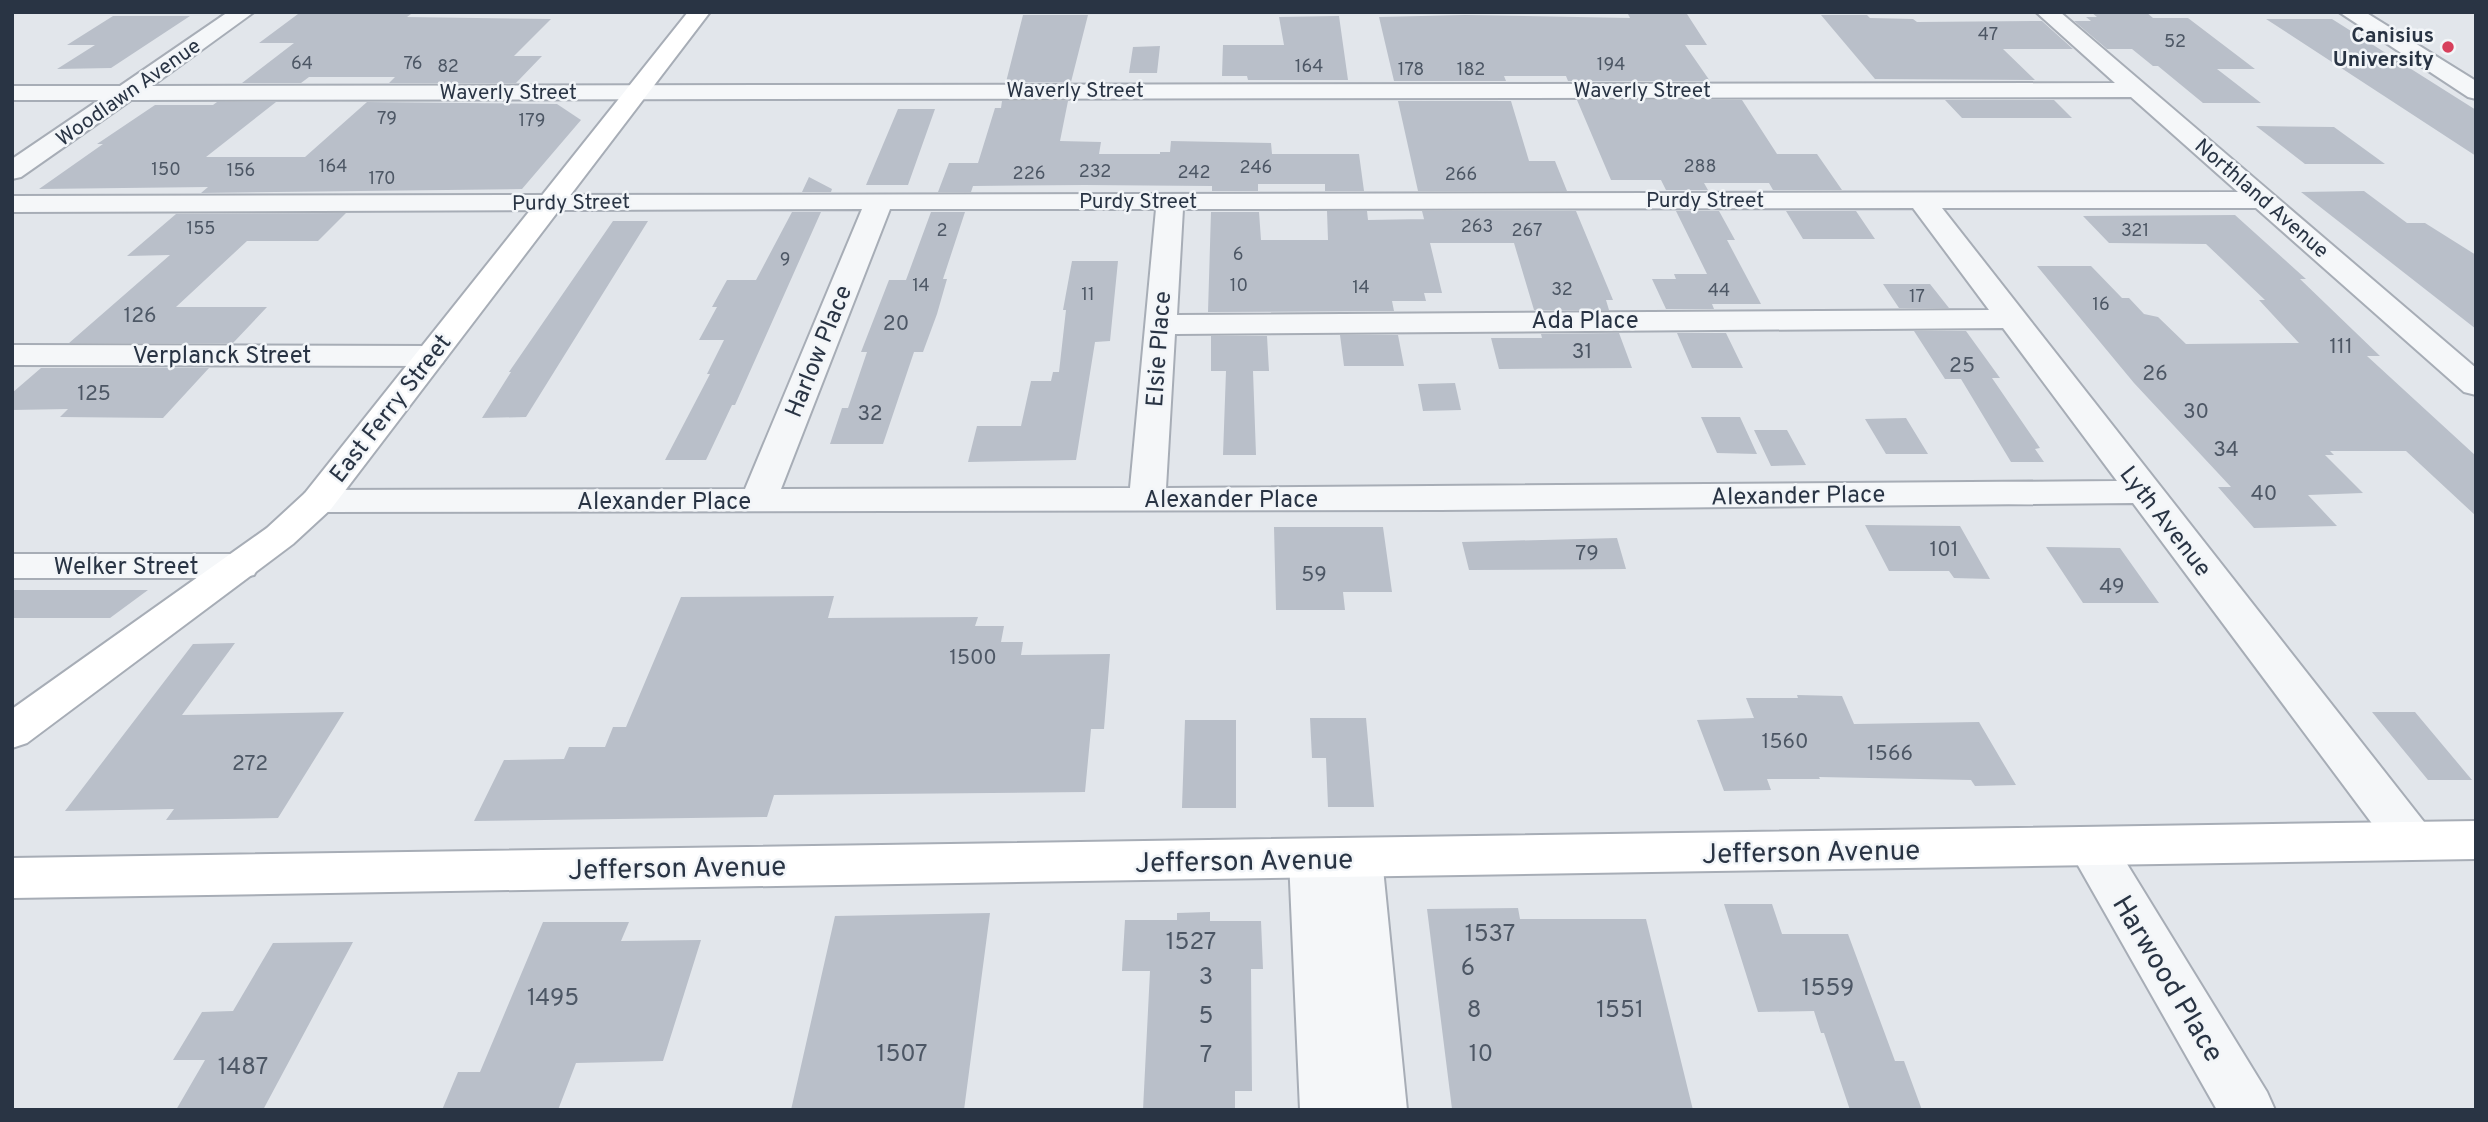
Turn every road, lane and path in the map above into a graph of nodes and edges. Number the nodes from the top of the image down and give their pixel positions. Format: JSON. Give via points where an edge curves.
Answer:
{"nodes":[{"id":1,"x":243,"y":12,"type":"edge"},
{"id":2,"x":699,"y":12,"type":"edge"},
{"id":3,"x":2048,"y":12,"type":"edge"},
{"id":4,"x":2350,"y":12,"type":"edge"},
{"id":5,"x":2138,"y":90,"type":"junction"},
{"id":6,"x":637,"y":92,"type":"junction"},
{"id":7,"x":2476,"y":92,"type":"edge"},
{"id":8,"x":12,"y":93,"type":"edge"},
{"id":9,"x":126,"y":93,"type":"junction"},
{"id":10,"x":12,"y":171,"type":"edge"},
{"id":11,"x":1922,"y":200,"type":"junction"},
{"id":12,"x":878,"y":201,"type":"junction"},
{"id":13,"x":1170,"y":201,"type":"junction"},
{"id":14,"x":2264,"y":201,"type":"junction"},
{"id":15,"x":551,"y":202,"type":"junction"},
{"id":16,"x":12,"y":204,"type":"edge"},
{"id":17,"x":2012,"y":319,"type":"junction"},
{"id":18,"x":1159,"y":325,"type":"junction"},
{"id":19,"x":12,"y":355,"type":"edge"},
{"id":20,"x":431,"y":356,"type":"junction"},
{"id":21,"x":2476,"y":385,"type":"edge"},
{"id":22,"x":2144,"y":492,"type":"junction"},
{"id":23,"x":1147,"y":498,"type":"junction"},
{"id":24,"x":318,"y":501,"type":"junction"},
{"id":25,"x":758,"y":501,"type":"junction"},
{"id":26,"x":12,"y":566,"type":"edge"},
{"id":27,"x":240,"y":566,"type":"junction"},
{"id":28,"x":12,"y":732,"type":"edge"},
{"id":29,"x":2411,"y":840,"type":"junction"},
{"id":30,"x":2476,"y":840,"type":"edge"},
{"id":31,"x":2091,"y":846,"type":"junction"},
{"id":32,"x":1335,"y":858,"type":"junction"},
{"id":33,"x":12,"y":878,"type":"edge"},
{"id":34,"x":1328,"y":1110,"type":"edge"},
{"id":35,"x":1379,"y":1110,"type":"edge"},
{"id":36,"x":2247,"y":1110,"type":"edge"}],
"edges":[{"from":1,"to":9,"type":"street","name":"Woodlawn Avenue"},
{"from":2,"to":6,"type":"street","name":"East Ferry Street"},
{"from":3,"to":5,"type":"street","name":"Northland Avenue"},
{"from":4,"to":7,"type":"street"},
{"from":5,"to":6,"type":"street","name":"Waverly Street"},
{"from":5,"to":14,"type":"street","name":"Northland Avenue"},
{"from":6,"to":9,"type":"street","name":"Waverly Street"},
{"from":6,"to":15,"type":"street","name":"East Ferry Street"},
{"from":8,"to":9,"type":"street","name":"Waverly Street"},
{"from":9,"to":10,"type":"street","name":"Woodlawn Avenue"},
{"from":11,"to":13,"type":"street","name":"Purdy Street"},
{"from":11,"to":14,"type":"street","name":"Purdy Street"},
{"from":11,"to":17,"type":"street","name":"Lyth Avenue"},
{"from":12,"to":13,"type":"street","name":"Purdy Street"},
{"from":12,"to":15,"type":"street","name":"Purdy Street"},
{"from":12,"to":25,"type":"street","name":"Harlow Place"},
{"from":13,"to":18,"type":"street","name":"Elsie Place"},
{"from":14,"to":21,"type":"street","name":"Northland Avenue"},
{"from":15,"to":16,"type":"street","name":"Purdy Street"},
{"from":15,"to":20,"type":"street","name":"East Ferry Street"},
{"from":17,"to":18,"type":"street","name":"Ada Place"},
{"from":17,"to":22,"type":"street","name":"Lyth Avenue"},
{"from":18,"to":23,"type":"street","name":"Elsie Place"},
{"from":19,"to":20,"type":"street","name":"Verplanck Street"},
{"from":20,"to":24,"type":"street","name":"East Ferry Street"},
{"from":22,"to":23,"type":"street","name":"Alexander Place"},
{"from":22,"to":29,"type":"street","name":"Lyth Avenue"},
{"from":23,"to":25,"type":"street","name":"Alexander Place"},
{"from":24,"to":25,"type":"street","name":"Alexander Place"},
{"from":24,"to":27,"type":"street","name":"East Ferry Street"},
{"from":26,"to":27,"type":"street","name":"Welker Street"},
{"from":27,"to":28,"type":"street","name":"East Ferry Street"},
{"from":29,"to":30,"type":"street","name":"Jefferson Avenue"},
{"from":29,"to":31,"type":"street","name":"Jefferson Avenue"},
{"from":31,"to":32,"type":"street","name":"Jefferson Avenue"},
{"from":31,"to":36,"type":"street","name":"Harwood Place"},
{"from":32,"to":33,"type":"street","name":"Jefferson Avenue"},
{"from":32,"to":34,"type":"street"},
{"from":32,"to":35,"type":"street"}]}
